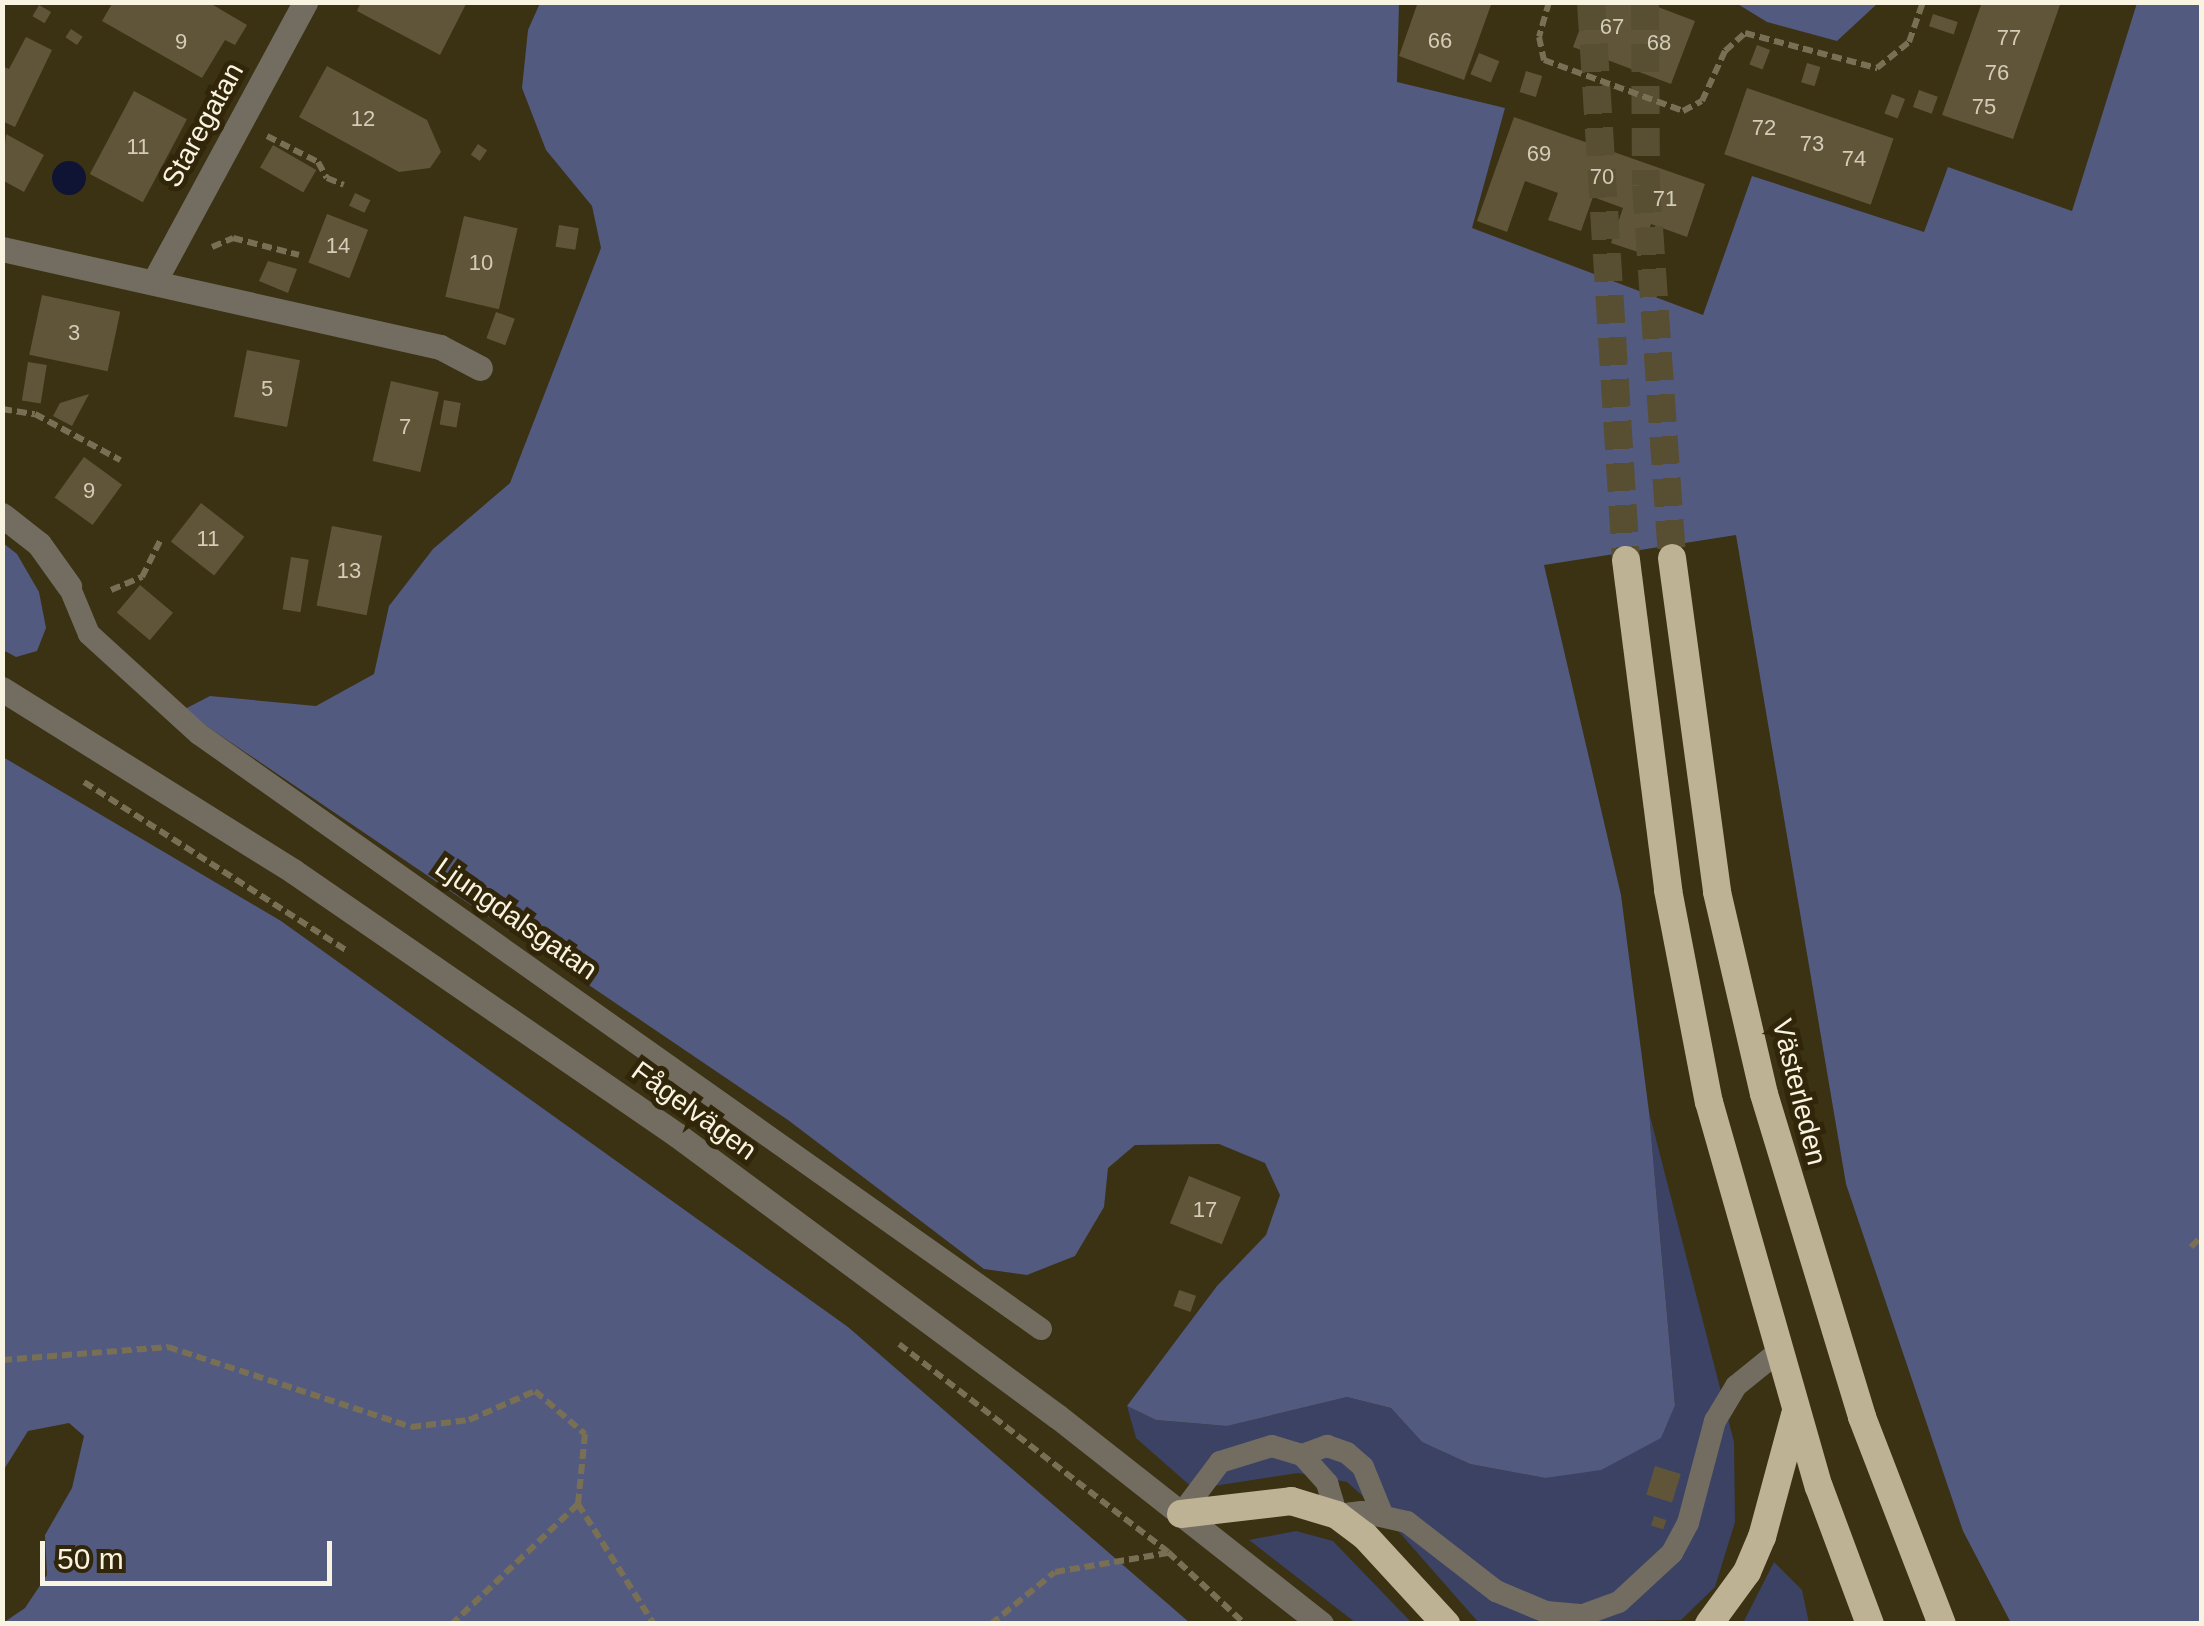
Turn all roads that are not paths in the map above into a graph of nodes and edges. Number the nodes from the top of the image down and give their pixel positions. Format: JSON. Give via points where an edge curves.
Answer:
{"nodes":[{"id":1,"x":305,"y":2,"type":"edge"},
{"id":2,"x":2,"y":249,"type":"edge"},
{"id":3,"x":156,"y":278,"type":"junction"},
{"id":4,"x":480,"y":368,"type":"dead end"},
{"id":5,"x":2,"y":514,"type":"edge"},
{"id":6,"x":1672,"y":558,"type":"tunnel mouth"},
{"id":7,"x":1626,"y":560,"type":"tunnel mouth"},
{"id":8,"x":69,"y":586,"type":"joint"},
{"id":9,"x":2,"y":689,"type":"edge"},
{"id":10,"x":1042,"y":1329,"type":"dead end"},
{"id":11,"x":1778,"y":1352,"type":"junction"},
{"id":12,"x":1796,"y":1409,"type":"junction"},
{"id":13,"x":1302,"y":1454,"type":"junction"},
{"id":14,"x":1181,"y":1514,"type":"junction"},
{"id":15,"x":1336,"y":1515,"type":"junction"},
{"id":16,"x":1383,"y":1516,"type":"junction"},
{"id":17,"x":1321,"y":1624,"type":"edge"},
{"id":18,"x":1446,"y":1624,"type":"edge"},
{"id":19,"x":1710,"y":1624,"type":"edge"},
{"id":20,"x":1870,"y":1624,"type":"edge"},
{"id":21,"x":1942,"y":1624,"type":"edge"}],
"edges":[{"from":1,"to":3,"type":"street","name":"Staregatan"},
{"from":2,"to":3,"type":"street"},
{"from":3,"to":4,"type":"street","via":[[453,350]]},
{"from":5,"to":8,"type":"street","name":"Ljungdalsgatan","via":[[39,544]]},
{"from":6,"to":21,"type":"highway","name":"Västerleden","via":[[1717,892],[1764,1094],[1862,1416]]},
{"from":7,"to":11,"type":"highway","via":[[1687,992],[1713,1116]]},
{"from":8,"to":10,"type":"lane","name":"Ljungdalsgatan","via":[[89,634],[199,734]]},
{"from":9,"to":14,"type":"street","name":"Fågelvägen","via":[[293,872],[677,1134]]},
{"from":11,"to":12,"type":"highway"},
{"from":11,"to":16,"type":"lane","via":[[1736,1386],[1715,1421],[1688,1524],[1672,1553],[1619,1602],[1583,1615],[1546,1612],[1496,1591],[1407,1522]]},
{"from":12,"to":19,"type":"highway","via":[[1762,1537],[1748,1572]]},
{"from":12,"to":20,"type":"highway"},
{"from":13,"to":14,"type":"lane","via":[[1272,1446],[1240,1451],[1220,1462]]},
{"from":13,"to":15,"type":"lane","via":[[1327,1483]]},
{"from":13,"to":16,"type":"lane","via":[[1327,1446],[1347,1453],[1363,1467]]},
{"from":14,"to":15,"type":"highway","via":[[1291,1501]]},
{"from":14,"to":17,"type":"street","name":"Fågelvägen"},
{"from":15,"to":16,"type":"lane"},
{"from":15,"to":18,"type":"highway","via":[[1365,1536]]}]}
